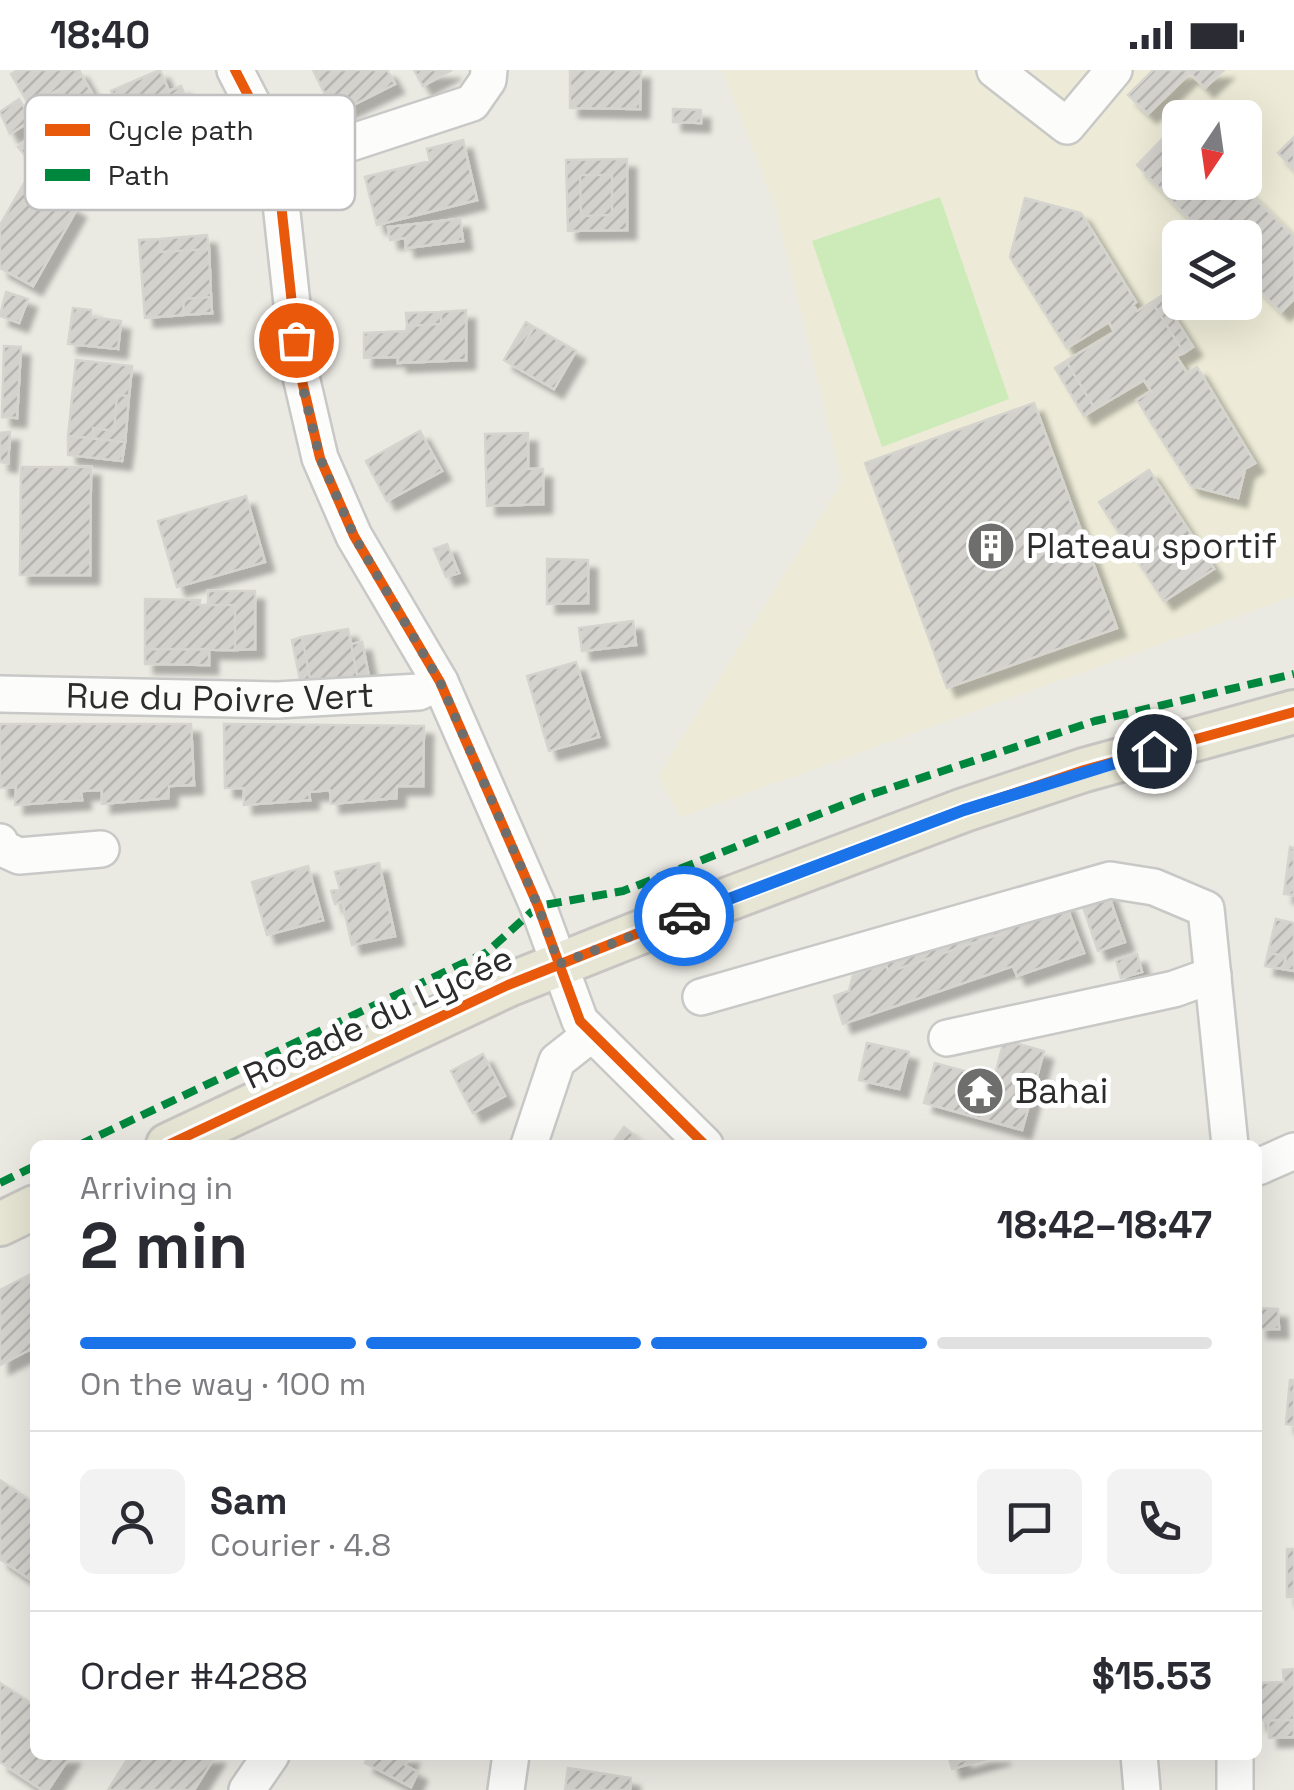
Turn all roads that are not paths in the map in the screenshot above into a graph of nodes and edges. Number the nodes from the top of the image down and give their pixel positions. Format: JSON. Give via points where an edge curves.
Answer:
{"nodes":[{"id":1,"x":234,"y":70,"type":"edge"},
{"id":2,"x":488,"y":70,"type":"edge"},
{"id":3,"x":995,"y":70,"type":"edge"},
{"id":4,"x":1114,"y":70,"type":"edge"},
{"id":5,"x":247,"y":95,"type":"edge"},
{"id":6,"x":355,"y":141,"type":"edge"},
{"id":7,"x":281,"y":210,"type":"edge"},
{"id":8,"x":440,"y":682,"type":"junction"},
{"id":9,"x":0,"y":694,"type":"edge"},
{"id":10,"x":1294,"y":712,"type":"edge"},
{"id":11,"x":0,"y":842,"type":"edge"},
{"id":12,"x":101,"y":848,"type":"dead end"},
{"id":13,"x":559,"y":964,"type":"junction"},
{"id":14,"x":1212,"y":975,"type":"junction"},
{"id":15,"x":701,"y":997,"type":"dead end"},
{"id":16,"x":590,"y":1035,"type":"junction"},
{"id":17,"x":947,"y":1038,"type":"dead end"},
{"id":18,"x":179,"y":1140,"type":"edge"},
{"id":19,"x":531,"y":1140,"type":"edge"},
{"id":20,"x":700,"y":1140,"type":"edge"},
{"id":21,"x":1229,"y":1140,"type":"edge"},
{"id":22,"x":1294,"y":1151,"type":"edge"},
{"id":23,"x":1262,"y":1166,"type":"edge"},
{"id":24,"x":30,"y":1210,"type":"edge"},
{"id":25,"x":0,"y":1224,"type":"edge"},
{"id":26,"x":268,"y":1760,"type":"edge"},
{"id":27,"x":510,"y":1760,"type":"edge"},
{"id":28,"x":1139,"y":1760,"type":"edge"},
{"id":29,"x":1235,"y":1760,"type":"edge"},
{"id":30,"x":247,"y":1790,"type":"edge"},
{"id":31,"x":506,"y":1790,"type":"edge"},
{"id":32,"x":1142,"y":1790,"type":"edge"},
{"id":33,"x":1236,"y":1790,"type":"edge"}],
"edges":[{"from":1,"to":5,"type":"street"},
{"from":2,"to":6,"type":"street","via":[[472,103]]},
{"from":3,"to":4,"type":"street","via":[[1067,126]]},
{"from":7,"to":8,"type":"street","via":[[298,368],[320,458],[354,536]]},
{"from":8,"to":9,"type":"street","name":"Rue du Poivre Vert","via":[[419,692],[277,700]]},
{"from":8,"to":13,"type":"street"},
{"from":10,"to":13,"type":"main road","name":"Rocade du Lycée","via":[[964,810]]},
{"from":11,"to":12,"type":"street","via":[[19,856]]},
{"from":13,"to":16,"type":"street"},
{"from":13,"to":18,"type":"main road","name":"Rocade du Lycée"},
{"from":14,"to":15,"type":"street","via":[[1206,909],[1161,889],[1110,880]]},
{"from":14,"to":17,"type":"street"},
{"from":14,"to":21,"type":"street"},
{"from":16,"to":19,"type":"street","via":[[556,1061]]},
{"from":16,"to":20,"type":"street"},
{"from":22,"to":23,"type":"street"},
{"from":24,"to":25,"type":"main road"},
{"from":26,"to":30,"type":"street"},
{"from":27,"to":31,"type":"street"},
{"from":28,"to":32,"type":"street"},
{"from":29,"to":33,"type":"street"}]}
